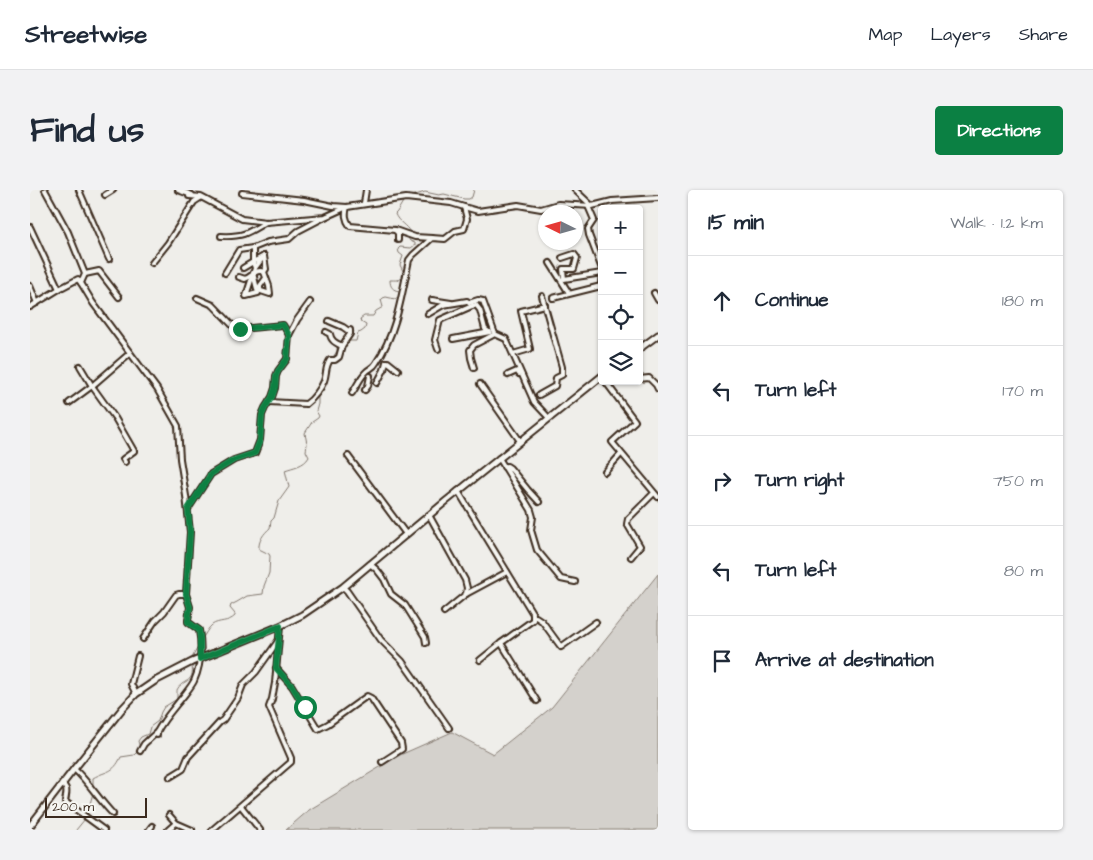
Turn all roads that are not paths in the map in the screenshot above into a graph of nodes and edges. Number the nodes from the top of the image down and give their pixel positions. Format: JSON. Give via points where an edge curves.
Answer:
{"nodes":[{"id":1,"x":45,"y":190,"type":"edge"},
{"id":2,"x":79,"y":190,"type":"edge"},
{"id":3,"x":113,"y":190,"type":"edge"},
{"id":4,"x":178,"y":190,"type":"edge"},
{"id":5,"x":366,"y":190,"type":"edge"},
{"id":6,"x":575,"y":190,"type":"edge"},
{"id":7,"x":242,"y":193,"type":"dead end"},
{"id":8,"x":105,"y":195,"type":"dead end"},
{"id":9,"x":189,"y":196,"type":"dead end"},
{"id":10,"x":201,"y":197,"type":"junction"},
{"id":11,"x":658,"y":198,"type":"edge"},
{"id":12,"x":364,"y":203,"type":"junction"},
{"id":13,"x":347,"y":206,"type":"junction"},
{"id":14,"x":590,"y":206,"type":"junction"},
{"id":15,"x":464,"y":207,"type":"junction"},
{"id":16,"x":325,"y":217,"type":"junction"},
{"id":17,"x":266,"y":222,"type":"junction"},
{"id":18,"x":30,"y":227,"type":"edge"},
{"id":19,"x":395,"y":230,"type":"junction"},
{"id":20,"x":221,"y":236,"type":"dead end"},
{"id":21,"x":432,"y":238,"type":"junction"},
{"id":22,"x":398,"y":240,"type":"dead end"},
{"id":23,"x":252,"y":248,"type":"junction"},
{"id":24,"x":264,"y":256,"type":"junction"},
{"id":25,"x":562,"y":258,"type":"dead end"},
{"id":26,"x":108,"y":259,"type":"dead end"},
{"id":27,"x":598,"y":259,"type":"edge"},
{"id":28,"x":253,"y":262,"type":"junction"},
{"id":29,"x":550,"y":262,"type":"dead end"},
{"id":30,"x":152,"y":263,"type":"dead end"},
{"id":31,"x":243,"y":268,"type":"dead end"},
{"id":32,"x":254,"y":271,"type":"junction"},
{"id":33,"x":264,"y":272,"type":"junction"},
{"id":34,"x":225,"y":273,"type":"dead end"},
{"id":35,"x":85,"y":274,"type":"junction"},
{"id":36,"x":598,"y":274,"type":"edge"},
{"id":37,"x":239,"y":277,"type":"dead end"},
{"id":38,"x":266,"y":278,"type":"dead end"},
{"id":39,"x":81,"y":283,"type":"junction"},
{"id":40,"x":30,"y":286,"type":"edge"},
{"id":41,"x":598,"y":288,"type":"edge"},
{"id":42,"x":59,"y":289,"type":"junction"},
{"id":43,"x":569,"y":293,"type":"junction"},
{"id":44,"x":654,"y":294,"type":"dead end"},
{"id":45,"x":542,"y":296,"type":"dead end"},
{"id":46,"x":119,"y":297,"type":"dead end"},
{"id":47,"x":197,"y":298,"type":"dead end"},
{"id":48,"x":553,"y":298,"type":"dead end"},
{"id":49,"x":432,"y":300,"type":"dead end"},
{"id":50,"x":658,"y":300,"type":"edge"},
{"id":51,"x":310,"y":302,"type":"dead end"},
{"id":52,"x":37,"y":303,"type":"junction"},
{"id":53,"x":457,"y":304,"type":"junction"},
{"id":54,"x":544,"y":306,"type":"junction"},
{"id":55,"x":30,"y":307,"type":"edge"},
{"id":56,"x":428,"y":314,"type":"dead end"},
{"id":57,"x":328,"y":321,"type":"dead end"},
{"id":58,"x":326,"y":332,"type":"dead end"},
{"id":59,"x":489,"y":332,"type":"junction"},
{"id":60,"x":495,"y":333,"type":"junction"},
{"id":61,"x":289,"y":335,"type":"junction"},
{"id":62,"x":658,"y":335,"type":"edge"},
{"id":63,"x":453,"y":339,"type":"dead end"},
{"id":64,"x":342,"y":346,"type":"junction"},
{"id":65,"x":643,"y":346,"type":"edge"},
{"id":66,"x":438,"y":349,"type":"dead end"},
{"id":67,"x":130,"y":353,"type":"junction"},
{"id":68,"x":513,"y":354,"type":"junction"},
{"id":69,"x":80,"y":366,"type":"dead end"},
{"id":70,"x":474,"y":368,"type":"dead end"},
{"id":71,"x":398,"y":370,"type":"dead end"},
{"id":72,"x":508,"y":375,"type":"dead end"},
{"id":73,"x":370,"y":376,"type":"dead end"},
{"id":74,"x":598,"y":379,"type":"edge"},
{"id":75,"x":643,"y":379,"type":"edge"},
{"id":76,"x":377,"y":383,"type":"dead end"},
{"id":77,"x":480,"y":384,"type":"dead end"},
{"id":78,"x":608,"y":385,"type":"edge"},
{"id":79,"x":92,"y":386,"type":"junction"},
{"id":80,"x":658,"y":389,"type":"edge"},
{"id":81,"x":365,"y":390,"type":"dead end"},
{"id":82,"x":352,"y":393,"type":"dead end"},
{"id":83,"x":539,"y":394,"type":"dead end"},
{"id":84,"x":532,"y":398,"type":"junction"},
{"id":85,"x":269,"y":402,"type":"junction"},
{"id":86,"x":69,"y":403,"type":"dead end"},
{"id":87,"x":549,"y":418,"type":"junction"},
{"id":88,"x":520,"y":441,"type":"junction"},
{"id":89,"x":622,"y":454,"type":"junction"},
{"id":90,"x":348,"y":456,"type":"dead end"},
{"id":91,"x":499,"y":458,"type":"junction"},
{"id":92,"x":125,"y":462,"type":"dead end"},
{"id":93,"x":504,"y":467,"type":"junction"},
{"id":94,"x":604,"y":472,"type":"dead end"},
{"id":95,"x":458,"y":491,"type":"junction"},
{"id":96,"x":654,"y":492,"type":"junction"},
{"id":97,"x":658,"y":497,"type":"edge"},
{"id":98,"x":539,"y":502,"type":"dead end"},
{"id":99,"x":188,"y":509,"type":"junction"},
{"id":100,"x":429,"y":515,"type":"junction"},
{"id":101,"x":406,"y":534,"type":"junction"},
{"id":102,"x":631,"y":557,"type":"dead end"},
{"id":103,"x":370,"y":564,"type":"junction"},
{"id":104,"x":507,"y":572,"type":"junction"},
{"id":105,"x":575,"y":582,"type":"dead end"},
{"id":106,"x":343,"y":587,"type":"junction"},
{"id":107,"x":186,"y":594,"type":"junction"},
{"id":108,"x":466,"y":594,"type":"junction"},
{"id":109,"x":444,"y":612,"type":"dead end"},
{"id":110,"x":533,"y":617,"type":"junction"},
{"id":111,"x":596,"y":622,"type":"dead end"},
{"id":112,"x":280,"y":626,"type":"junction"},
{"id":113,"x":143,"y":639,"type":"dead end"},
{"id":114,"x":279,"y":639,"type":"junction"},
{"id":115,"x":426,"y":643,"type":"dead end"},
{"id":116,"x":501,"y":643,"type":"junction"},
{"id":117,"x":138,"y":656,"type":"dead end"},
{"id":118,"x":200,"y":659,"type":"junction"},
{"id":119,"x":480,"y":660,"type":"dead end"},
{"id":120,"x":276,"y":668,"type":"junction"},
{"id":121,"x":136,"y":694,"type":"junction"},
{"id":122,"x":537,"y":701,"type":"dead end"},
{"id":123,"x":448,"y":728,"type":"dead end"},
{"id":124,"x":140,"y":751,"type":"dead end"},
{"id":125,"x":382,"y":762,"type":"dead end"},
{"id":126,"x":74,"y":769,"type":"junction"},
{"id":127,"x":170,"y":777,"type":"dead end"},
{"id":128,"x":62,"y":784,"type":"junction"},
{"id":129,"x":241,"y":806,"type":"junction"},
{"id":130,"x":112,"y":814,"type":"dead end"},
{"id":131,"x":169,"y":815,"type":"dead end"},
{"id":132,"x":176,"y":823,"type":"junction"},
{"id":133,"x":30,"y":826,"type":"edge"},
{"id":134,"x":104,"y":830,"type":"edge"},
{"id":135,"x":168,"y":830,"type":"edge"},
{"id":136,"x":192,"y":830,"type":"edge"},
{"id":137,"x":212,"y":830,"type":"edge"},
{"id":138,"x":260,"y":830,"type":"edge"}],
"edges":[{"from":1,"to":35,"type":"street","via":[[68,232]]},
{"from":2,"to":26,"type":"street"},
{"from":3,"to":8,"type":"street"},
{"from":4,"to":10,"type":"street"},
{"from":5,"to":12,"type":"street"},
{"from":6,"to":14,"type":"street"},
{"from":7,"to":13,"type":"street"},
{"from":9,"to":10,"type":"street"},
{"from":10,"to":17,"type":"street","via":[[242,219]]},
{"from":10,"to":30,"type":"street","via":[[194,202]]},
{"from":11,"to":14,"type":"street"},
{"from":12,"to":13,"type":"street"},
{"from":12,"to":15,"type":"street","via":[[406,198],[451,202]]},
{"from":13,"to":16,"type":"street"},
{"from":13,"to":19,"type":"street","via":[[345,215],[350,226]]},
{"from":14,"to":15,"type":"street","via":[[558,204],[541,209],[518,205],[478,211]]},
{"from":14,"to":27,"type":"street","via":[[594,220],[588,229]]},
{"from":15,"to":21,"type":"street","via":[[467,219],[464,229],[455,231],[446,240]]},
{"from":16,"to":17,"type":"street"},
{"from":16,"to":23,"type":"street","via":[[298,231],[289,240]]},
{"from":17,"to":20,"type":"street","via":[[246,234]]},
{"from":18,"to":42,"type":"street"},
{"from":19,"to":21,"type":"street","via":[[415,237]]},
{"from":19,"to":22,"type":"street"},
{"from":21,"to":82,"type":"street","via":[[409,260],[397,318],[386,345],[377,363],[367,371]]},
{"from":23,"to":28,"type":"street"},
{"from":23,"to":34,"type":"street","via":[[239,250]]},
{"from":24,"to":28,"type":"street"},
{"from":24,"to":32,"type":"street"},
{"from":24,"to":33,"type":"street"},
{"from":25,"to":36,"type":"street","via":[[574,254],[577,258],[574,269],[562,269],[564,279]]},
{"from":28,"to":31,"type":"street"},
{"from":28,"to":32,"type":"street"},
{"from":29,"to":43,"type":"street"},
{"from":32,"to":32,"type":"street","via":[[252,280],[246,296],[258,293]]},
{"from":32,"to":33,"type":"street"},
{"from":32,"to":37,"type":"street","via":[[248,278]]},
{"from":33,"to":38,"type":"street"},
{"from":35,"to":39,"type":"street"},
{"from":35,"to":46,"type":"street","via":[[99,272]]},
{"from":39,"to":42,"type":"street","via":[[78,278]]},
{"from":39,"to":67,"type":"street"},
{"from":40,"to":52,"type":"street"},
{"from":41,"to":43,"type":"street"},
{"from":42,"to":52,"type":"street"},
{"from":43,"to":48,"type":"street"},
{"from":44,"to":50,"type":"street"},
{"from":45,"to":54,"type":"street"},
{"from":47,"to":61,"type":"street","via":[[213,305],[235,328],[283,325]]},
{"from":49,"to":53,"type":"street"},
{"from":51,"to":61,"type":"street"},
{"from":52,"to":55,"type":"street"},
{"from":53,"to":56,"type":"street","via":[[443,305]]},
{"from":53,"to":60,"type":"street","via":[[483,301]]},
{"from":54,"to":68,"type":"street","via":[[521,311],[530,349]]},
{"from":54,"to":83,"type":"street","via":[[562,375],[556,378],[555,386]]},
{"from":57,"to":64,"type":"street","via":[[350,331]]},
{"from":58,"to":64,"type":"street"},
{"from":59,"to":60,"type":"street"},
{"from":59,"to":63,"type":"street"},
{"from":59,"to":66,"type":"street","via":[[484,329],[480,310],[476,305],[472,306],[440,320],[435,340]]},
{"from":60,"to":68,"type":"street","via":[[506,339]]},
{"from":60,"to":70,"type":"street","via":[[470,350]]},
{"from":61,"to":85,"type":"street","via":[[287,359],[278,371]]},
{"from":62,"to":65,"type":"main road"},
{"from":64,"to":85,"type":"street","via":[[337,358],[328,363],[324,381],[310,401],[306,404]]},
{"from":67,"to":79,"type":"street"},
{"from":67,"to":99,"type":"street","via":[[157,389],[178,426]]},
{"from":68,"to":84,"type":"street"},
{"from":69,"to":79,"type":"street"},
{"from":71,"to":76,"type":"street","via":[[386,362]]},
{"from":72,"to":84,"type":"street","via":[[518,372],[529,398]]},
{"from":73,"to":81,"type":"street"},
{"from":74,"to":87,"type":"main road"},
{"from":75,"to":80,"type":"street","via":[[649,378]]},
{"from":77,"to":88,"type":"street"},
{"from":78,"to":89,"type":"street","via":[[635,421],[612,442]]},
{"from":79,"to":86,"type":"street"},
{"from":79,"to":92,"type":"street","via":[[134,451],[123,459]]},
{"from":84,"to":87,"type":"street"},
{"from":85,"to":99,"type":"street","via":[[262,415],[260,440],[255,453],[234,460],[211,474]]},
{"from":87,"to":88,"type":"main road"},
{"from":88,"to":91,"type":"main road"},
{"from":89,"to":94,"type":"street"},
{"from":89,"to":96,"type":"street"},
{"from":90,"to":101,"type":"street"},
{"from":91,"to":93,"type":"street"},
{"from":91,"to":95,"type":"main road"},
{"from":93,"to":98,"type":"street","via":[[510,468]]},
{"from":93,"to":105,"type":"street","via":[[531,510],[531,530],[537,550],[561,579]]},
{"from":95,"to":100,"type":"main road"},
{"from":95,"to":104,"type":"street"},
{"from":96,"to":97,"type":"street"},
{"from":96,"to":102,"type":"street","via":[[628,519],[627,524],[640,546]]},
{"from":99,"to":107,"type":"street","via":[[190,532]]},
{"from":100,"to":101,"type":"main road"},
{"from":100,"to":108,"type":"street","via":[[465,580]]},
{"from":101,"to":103,"type":"main road"},
{"from":103,"to":106,"type":"main road"},
{"from":103,"to":115,"type":"street","via":[[384,579],[391,594],[405,605]]},
{"from":104,"to":108,"type":"street"},
{"from":104,"to":110,"type":"street"},
{"from":106,"to":112,"type":"main road"},
{"from":106,"to":123,"type":"street","via":[[382,640],[402,661]]},
{"from":107,"to":113,"type":"street","via":[[176,595]]},
{"from":107,"to":118,"type":"street","via":[[190,607],[188,622],[199,630]]},
{"from":108,"to":109,"type":"street"},
{"from":110,"to":111,"type":"street","via":[[542,621],[561,647]]},
{"from":110,"to":116,"type":"street"},
{"from":112,"to":114,"type":"street"},
{"from":112,"to":118,"type":"main road"},
{"from":114,"to":120,"type":"street"},
{"from":114,"to":127,"type":"street","via":[[243,685],[223,720],[188,757],[183,769]]},
{"from":116,"to":119,"type":"street"},
{"from":116,"to":122,"type":"street"},
{"from":117,"to":121,"type":"street","via":[[131,684]]},
{"from":118,"to":121,"type":"main road"},
{"from":118,"to":124,"type":"street","via":[[194,682],[163,720],[157,734]]},
{"from":120,"to":125,"type":"street","via":[[292,686],[318,729],[367,696],[371,698],[401,743],[402,749]]},
{"from":120,"to":129,"type":"street","via":[[270,707],[291,762]]},
{"from":121,"to":126,"type":"main road"},
{"from":126,"to":128,"type":"main road"},
{"from":126,"to":130,"type":"street"},
{"from":128,"to":133,"type":"main road"},
{"from":128,"to":134,"type":"street","via":[[67,790],[67,803]]},
{"from":129,"to":137,"type":"street"},
{"from":129,"to":138,"type":"street"},
{"from":131,"to":132,"type":"street"},
{"from":132,"to":135,"type":"street"},
{"from":132,"to":136,"type":"street"}]}
